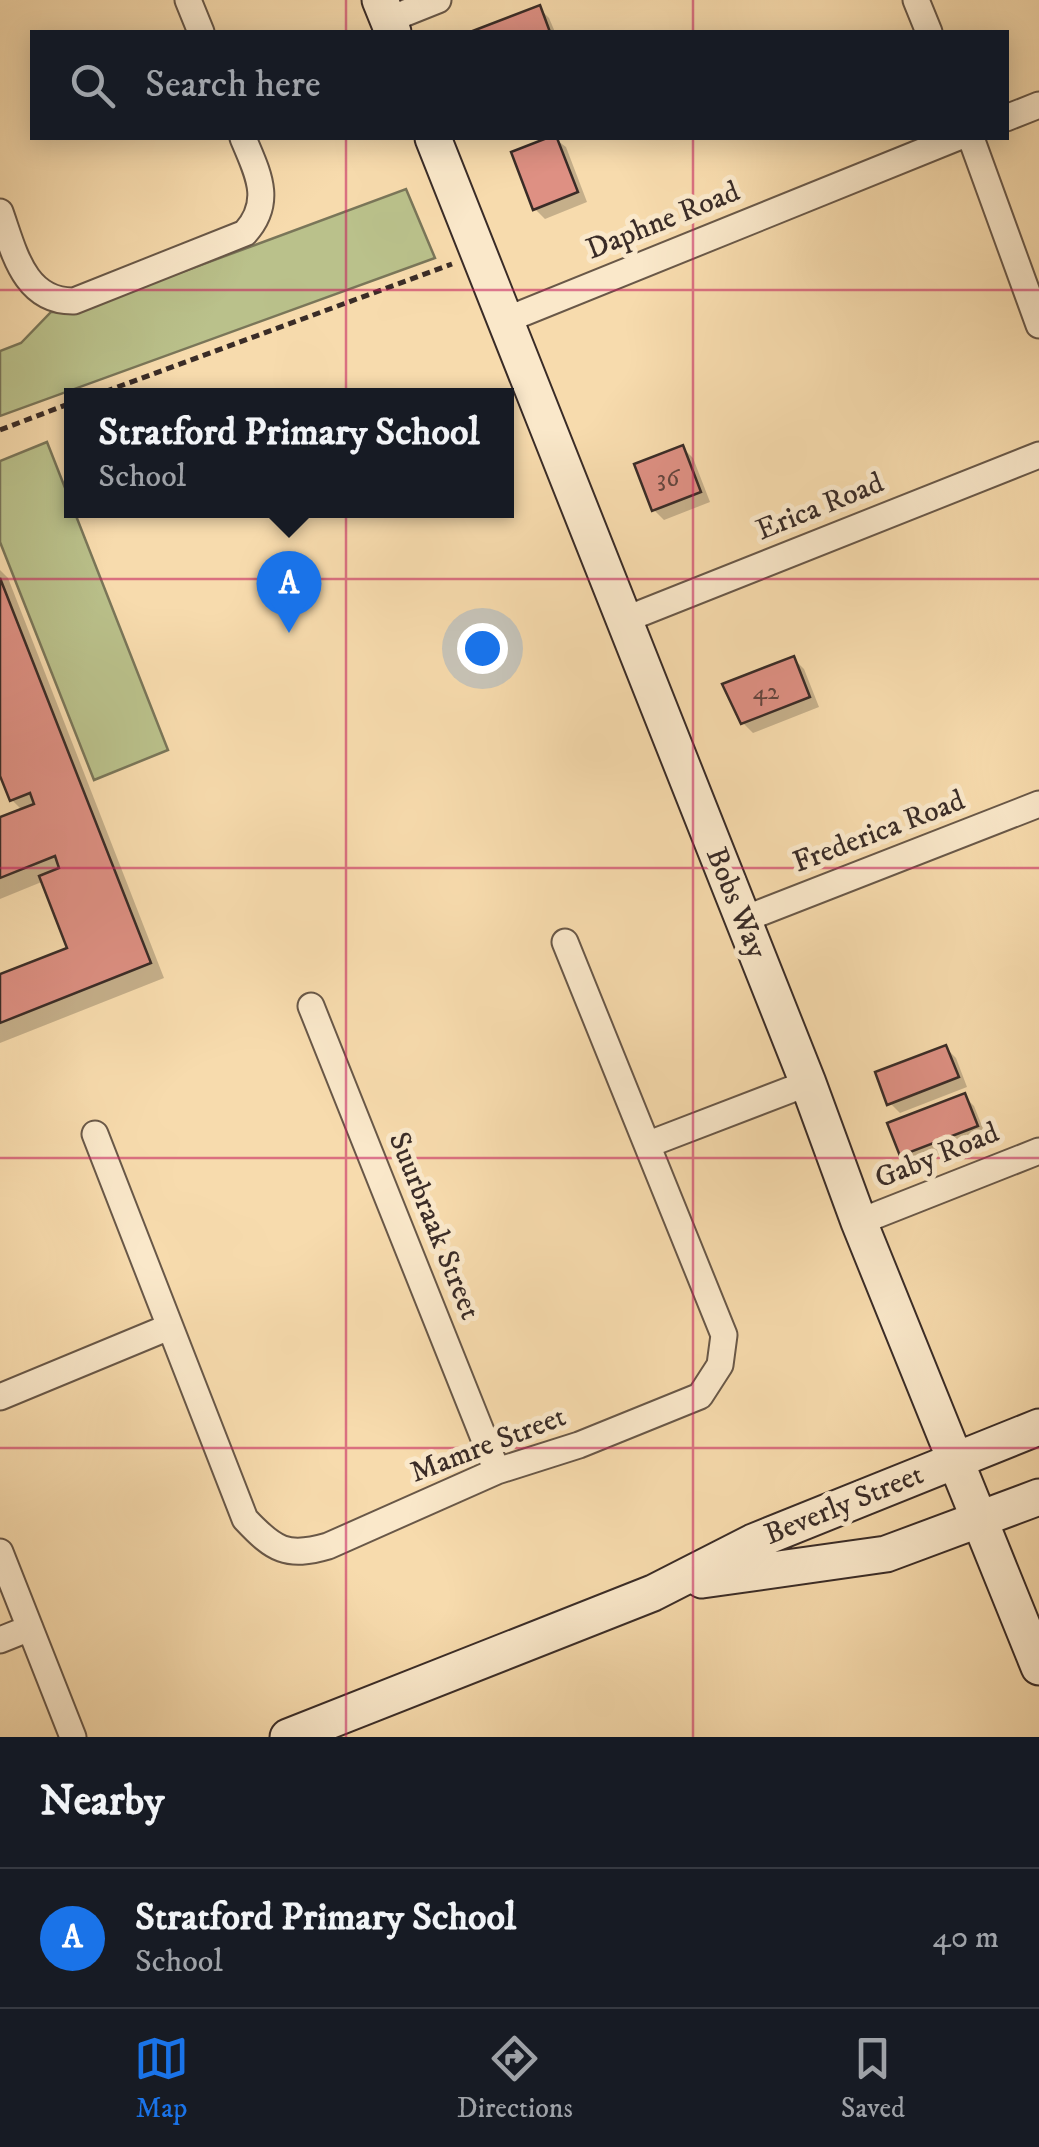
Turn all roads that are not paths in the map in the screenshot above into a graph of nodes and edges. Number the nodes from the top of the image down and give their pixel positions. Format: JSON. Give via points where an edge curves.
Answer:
{"nodes":[{"id":1,"x":188,"y":0,"type":"edge"},
{"id":2,"x":438,"y":0,"type":"edge"},
{"id":3,"x":916,"y":0,"type":"edge"},
{"id":4,"x":387,"y":18,"type":"edge"},
{"id":5,"x":200,"y":30,"type":"edge"},
{"id":6,"x":928,"y":30,"type":"edge"},
{"id":7,"x":1039,"y":105,"type":"edge"},
{"id":8,"x":1009,"y":117,"type":"edge"},
{"id":9,"x":244,"y":140,"type":"edge"},
{"id":10,"x":434,"y":140,"type":"edge"},
{"id":11,"x":951,"y":140,"type":"edge"},
{"id":12,"x":972,"y":140,"type":"edge"},
{"id":13,"x":0,"y":212,"type":"edge"},
{"id":14,"x":506,"y":320,"type":"junction"},
{"id":15,"x":1039,"y":324,"type":"edge"},
{"id":16,"x":1039,"y":455,"type":"edge"},
{"id":17,"x":624,"y":620,"type":"junction"},
{"id":18,"x":1039,"y":804,"type":"edge"},
{"id":19,"x":742,"y":920,"type":"junction"},
{"id":20,"x":565,"y":942,"type":"dead end"},
{"id":21,"x":311,"y":1006,"type":"dead end"},
{"id":22,"x":808,"y":1082,"type":"junction"},
{"id":23,"x":95,"y":1134,"type":"dead end"},
{"id":24,"x":649,"y":1144,"type":"junction"},
{"id":25,"x":1037,"y":1157,"type":"edge"},
{"id":26,"x":859,"y":1222,"type":"junction"},
{"id":27,"x":169,"y":1328,"type":"junction"},
{"id":28,"x":0,"y":1397,"type":"edge"},
{"id":29,"x":1039,"y":1427,"type":"edge"},
{"id":30,"x":956,"y":1460,"type":"junction"},
{"id":31,"x":497,"y":1470,"type":"junction"},
{"id":32,"x":1039,"y":1497,"type":"edge"},
{"id":33,"x":979,"y":1521,"type":"junction"},
{"id":34,"x":0,"y":1552,"type":"edge"},
{"id":35,"x":652,"y":1593,"type":"junction"},
{"id":36,"x":30,"y":1628,"type":"junction"},
{"id":37,"x":0,"y":1640,"type":"edge"},
{"id":38,"x":1039,"y":1668,"type":"edge"},
{"id":39,"x":74,"y":1737,"type":"edge"},
{"id":40,"x":288,"y":1737,"type":"edge"}],
"edges":[{"from":1,"to":5,"type":"street"},
{"from":2,"to":4,"type":"street"},
{"from":3,"to":6,"type":"street"},
{"from":7,"to":8,"type":"street"},
{"from":9,"to":13,"type":"street","via":[[262,203],[245,233],[74,301],[58,302],[34,288]]},
{"from":10,"to":14,"type":"street","name":"Bobs Way"},
{"from":11,"to":14,"type":"street","name":"Daphne Road"},
{"from":12,"to":15,"type":"street"},
{"from":14,"to":17,"type":"street","name":"Bobs Way"},
{"from":16,"to":17,"type":"street","name":"Erica Road"},
{"from":17,"to":19,"type":"street","name":"Bobs Way"},
{"from":18,"to":19,"type":"street","name":"Frederica Road"},
{"from":19,"to":22,"type":"street","name":"Bobs Way"},
{"from":20,"to":24,"type":"street","name":"Mamre Street"},
{"from":21,"to":31,"type":"street","name":"Suurbraak Street"},
{"from":22,"to":24,"type":"street"},
{"from":22,"to":26,"type":"street","name":"Bobs Way"},
{"from":23,"to":27,"type":"street","name":"Mamre Street"},
{"from":24,"to":31,"type":"street","name":"Mamre Street","via":[[724,1335],[720,1365],[700,1396]]},
{"from":25,"to":26,"type":"street","name":"Gaby Road"},
{"from":26,"to":30,"type":"street","name":"Bobs Way"},
{"from":27,"to":28,"type":"street"},
{"from":27,"to":31,"type":"street","name":"Mamre Street","via":[[245,1519],[279,1549],[302,1553],[328,1546]]},
{"from":29,"to":30,"type":"street","name":"Beverly Street"},
{"from":30,"to":33,"type":"street","name":"Bobs Way"},
{"from":30,"to":35,"type":"street","name":"Beverly Street","via":[[753,1542]]},
{"from":32,"to":33,"type":"street","name":"Beverly Street"},
{"from":33,"to":35,"type":"street","name":"Beverly Street","via":[[869,1558],[724,1575]]},
{"from":33,"to":38,"type":"street","name":"Bobs Way"},
{"from":34,"to":36,"type":"street"},
{"from":35,"to":40,"type":"street","name":"Beverly Street"},
{"from":36,"to":37,"type":"street"},
{"from":36,"to":39,"type":"street"}]}
